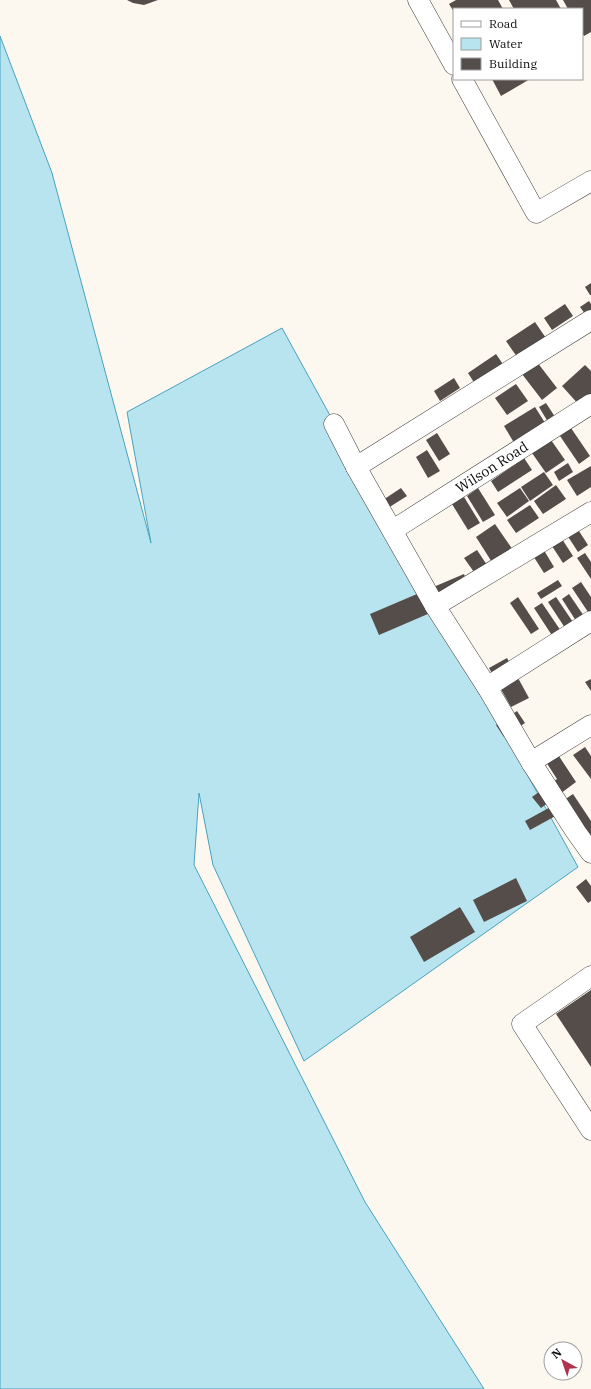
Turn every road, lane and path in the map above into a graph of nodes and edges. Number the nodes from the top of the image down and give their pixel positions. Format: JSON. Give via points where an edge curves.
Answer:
{"nodes":[{"id":1,"x":423,"y":2,"type":"edge"},
{"id":2,"x":453,"y":63,"type":"edge"},
{"id":3,"x":463,"y":80,"type":"edge"},
{"id":4,"x":591,"y":181,"type":"edge"},
{"id":5,"x":591,"y":320,"type":"edge"},
{"id":6,"x":591,"y":404,"type":"edge"},
{"id":7,"x":334,"y":424,"type":"dead end"},
{"id":8,"x":356,"y":467,"type":"junction"},
{"id":9,"x":591,"y":512,"type":"edge"},
{"id":10,"x":393,"y":530,"type":"junction"},
{"id":11,"x":435,"y":606,"type":"junction"},
{"id":12,"x":591,"y":621,"type":"edge"},
{"id":13,"x":486,"y":687,"type":"junction"},
{"id":14,"x":591,"y":725,"type":"edge"},
{"id":15,"x":531,"y":762,"type":"junction"},
{"id":16,"x":583,"y":827,"type":"edge"},
{"id":17,"x":591,"y":853,"type":"edge"},
{"id":18,"x":591,"y":976,"type":"edge"},
{"id":19,"x":591,"y":1130,"type":"edge"}],
"edges":[{"from":1,"to":2,"type":"street"},
{"from":3,"to":4,"type":"street","via":[[536,213]]},
{"from":5,"to":8,"type":"street"},
{"from":6,"to":10,"type":"street","name":"Wilson Road"},
{"from":7,"to":8,"type":"street"},
{"from":8,"to":10,"type":"street"},
{"from":9,"to":11,"type":"street"},
{"from":10,"to":11,"type":"street"},
{"from":11,"to":13,"type":"street"},
{"from":12,"to":13,"type":"street"},
{"from":13,"to":15,"type":"street"},
{"from":14,"to":15,"type":"street"},
{"from":15,"to":16,"type":"street"},
{"from":16,"to":17,"type":"street"},
{"from":18,"to":19,"type":"street","via":[[522,1024]]}]}
